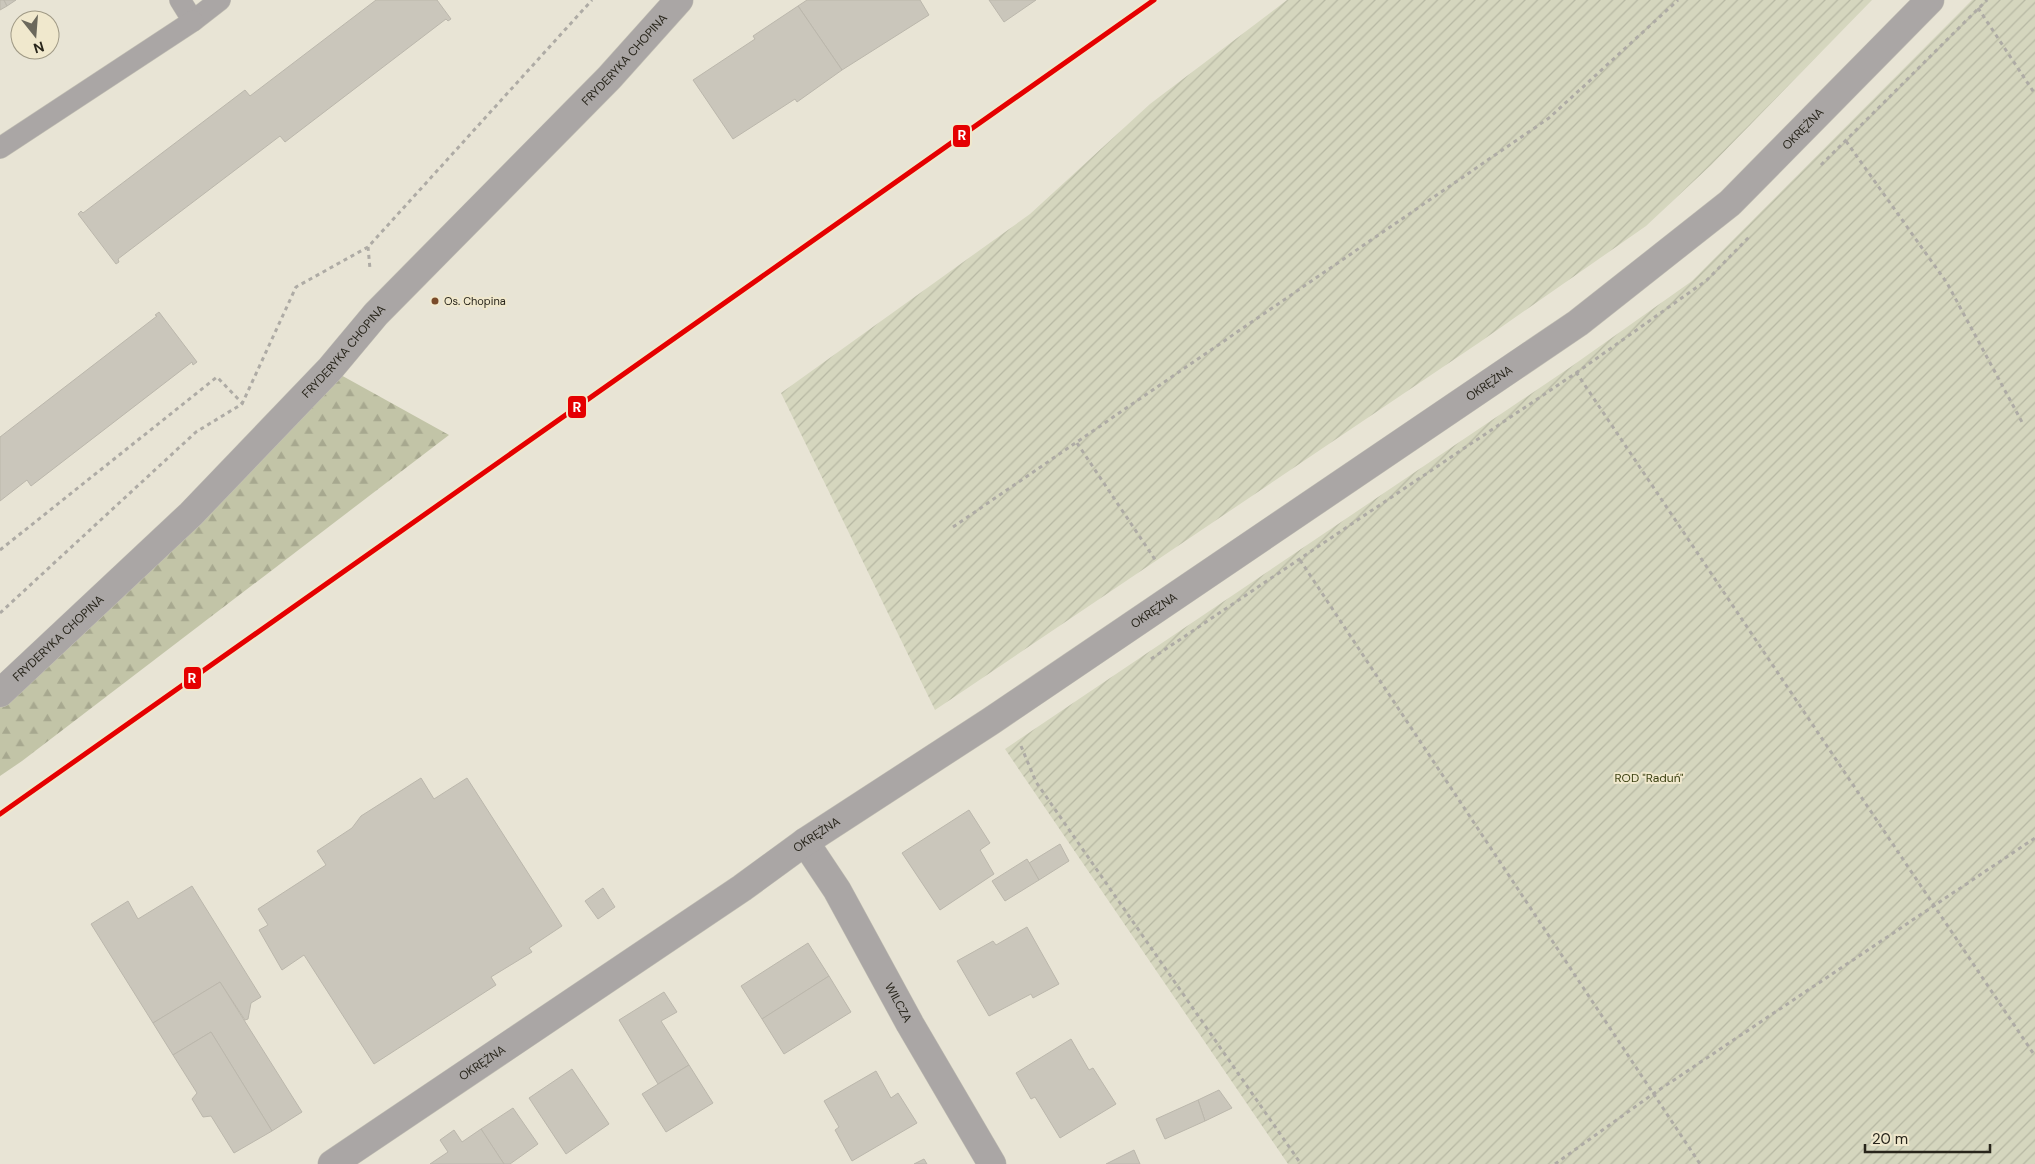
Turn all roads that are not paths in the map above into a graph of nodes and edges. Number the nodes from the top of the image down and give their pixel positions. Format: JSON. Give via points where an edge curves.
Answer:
{"nodes":[{"id":1,"x":180,"y":0,"type":"edge"},
{"id":2,"x":220,"y":0,"type":"edge"},
{"id":3,"x":679,"y":0,"type":"edge"},
{"id":4,"x":1930,"y":0,"type":"edge"},
{"id":5,"x":193,"y":21,"type":"junction"},
{"id":6,"x":0,"y":148,"type":"edge"},
{"id":7,"x":0,"y":693,"type":"edge"},
{"id":8,"x":805,"y":842,"type":"junction"},
{"id":9,"x":336,"y":1163,"type":"edge"},
{"id":10,"x":992,"y":1164,"type":"edge"}],
"edges":[{"from":1,"to":5,"type":"lane"},
{"from":2,"to":5,"type":"lane"},
{"from":3,"to":7,"type":"street","name":"FRYDERYKA CHOPINA","via":[[610,78],[376,314],[330,369],[191,514]]},
{"from":4,"to":8,"type":"street","name":"OKRĘŻNA","via":[[1730,203],[1578,323],[999,716]]},
{"from":5,"to":6,"type":"lane"},
{"from":8,"to":9,"type":"street","name":"OKRĘŻNA"},
{"from":8,"to":10,"type":"street","name":"WILCZA","via":[[837,890]]}]}
